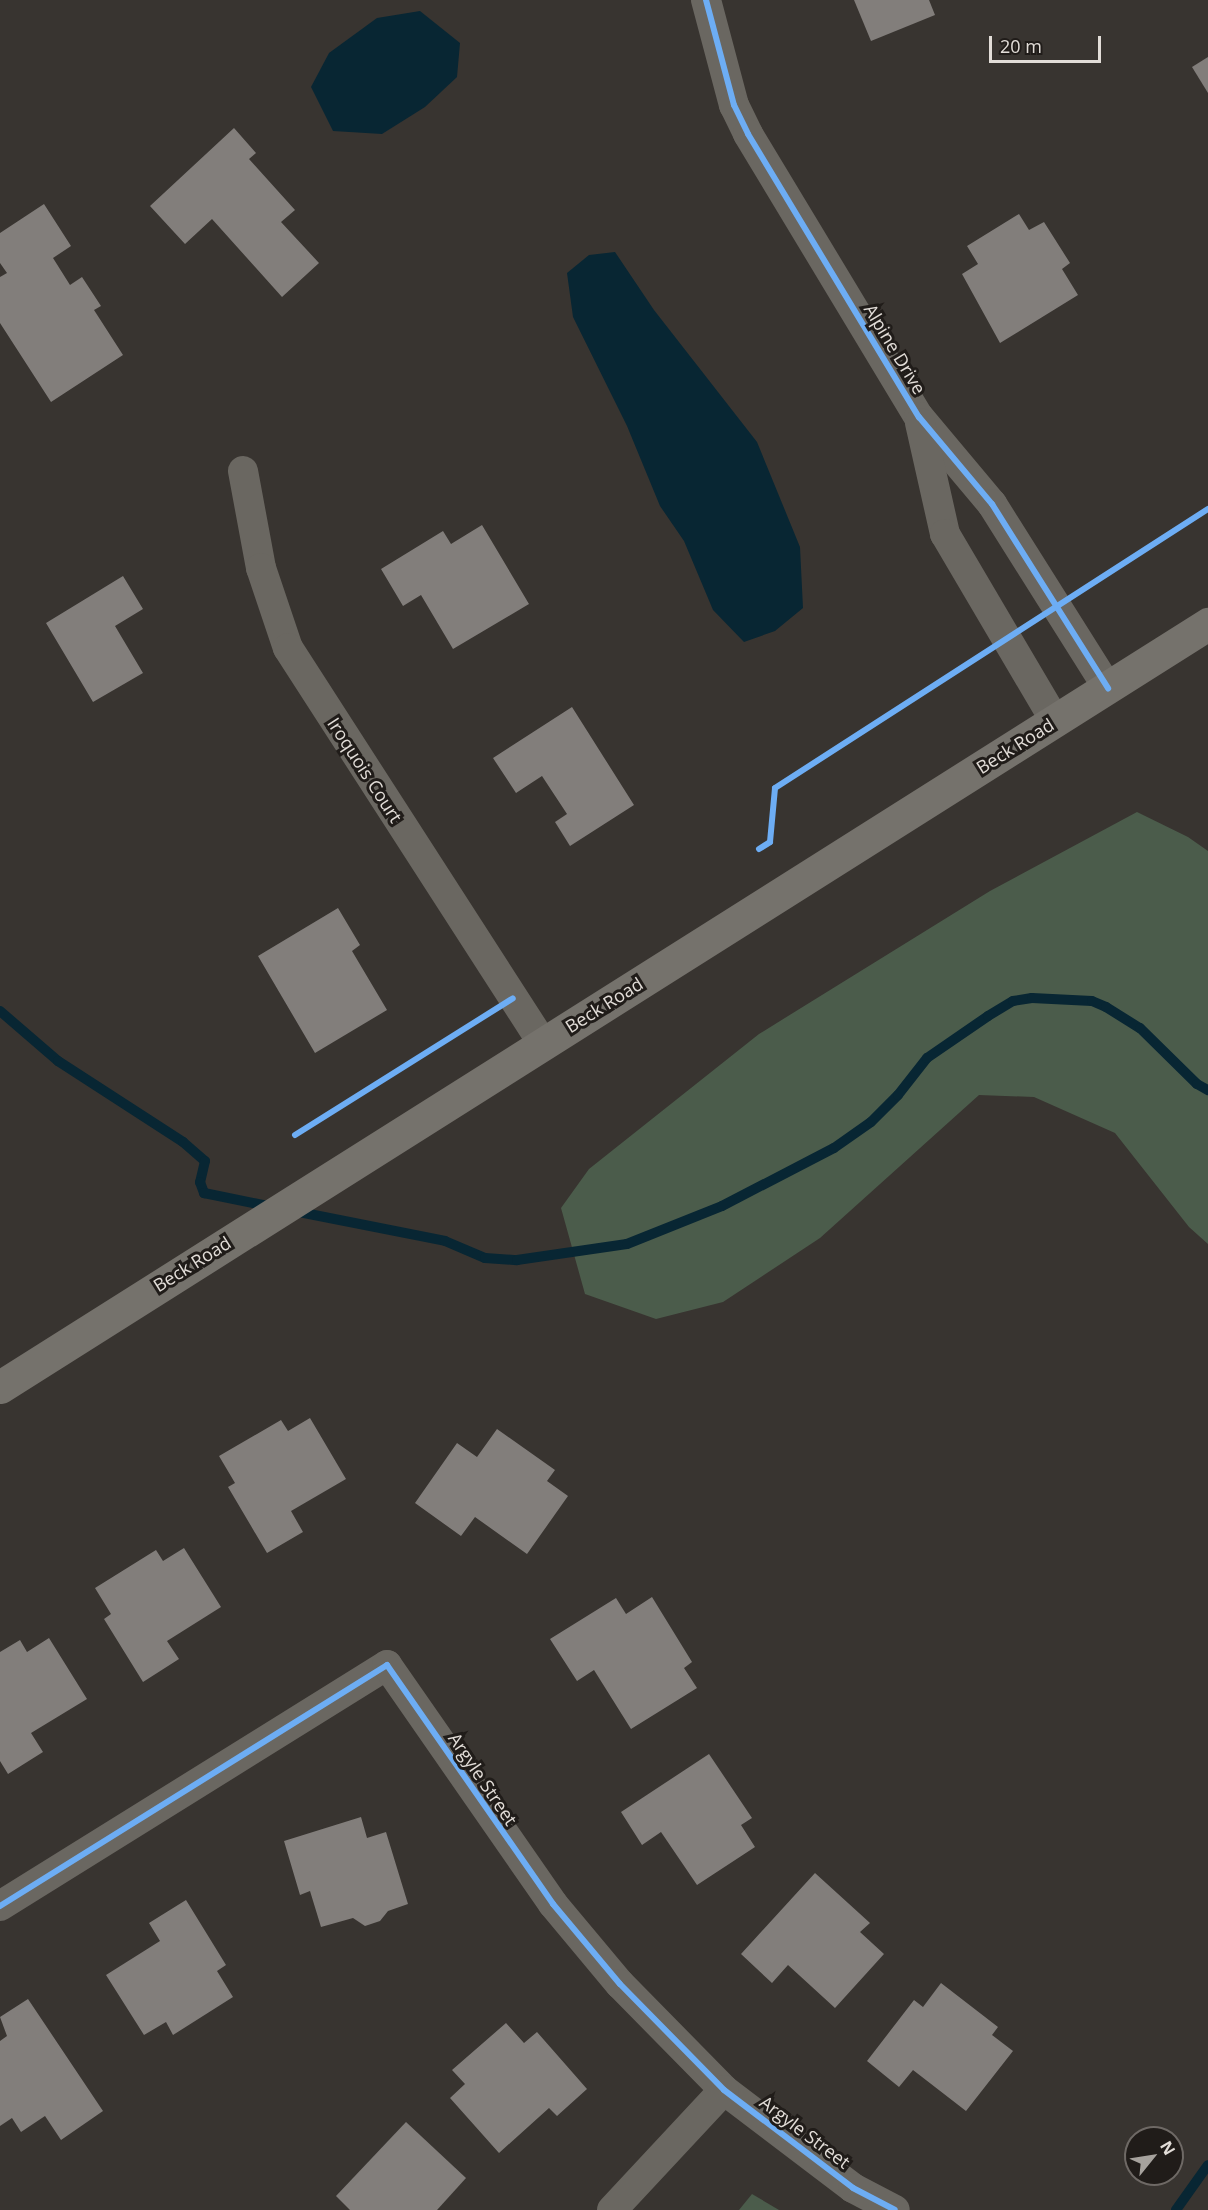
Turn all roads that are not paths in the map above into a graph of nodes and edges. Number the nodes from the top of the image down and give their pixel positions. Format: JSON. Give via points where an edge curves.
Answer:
{"nodes":[{"id":1,"x":706,"y":0,"type":"edge"},
{"id":2,"x":919,"y":417,"type":"junction"},
{"id":3,"x":243,"y":471,"type":"dead end"},
{"id":4,"x":1208,"y":624,"type":"edge"},
{"id":5,"x":1108,"y":688,"type":"junction"},
{"id":6,"x":1055,"y":721,"type":"junction"},
{"id":7,"x":543,"y":1043,"type":"junction"},
{"id":8,"x":0,"y":1387,"type":"edge"},
{"id":9,"x":0,"y":1906,"type":"edge"},
{"id":10,"x":724,"y":2090,"type":"junction"},
{"id":11,"x":612,"y":2210,"type":"edge"},
{"id":12,"x":895,"y":2210,"type":"edge"}],
"edges":[{"from":1,"to":2,"type":"street","name":"Alpine Drive","via":[[734,105],[748,134]]},
{"from":2,"to":5,"type":"street","name":"Alpine Drive","via":[[992,504]]},
{"from":2,"to":6,"type":"street","via":[[945,534]]},
{"from":3,"to":7,"type":"street","name":"Iroquois Court","via":[[261,568],[288,648]]},
{"from":4,"to":5,"type":"main road","name":"Beck Road"},
{"from":5,"to":6,"type":"main road","name":"Beck Road"},
{"from":6,"to":7,"type":"main road","name":"Beck Road"},
{"from":7,"to":8,"type":"main road","name":"Beck Road"},
{"from":9,"to":10,"type":"street","name":"Argyle Street","via":[[387,1665],[553,1904],[620,1984]]},
{"from":10,"to":11,"type":"street"},
{"from":10,"to":12,"type":"street","name":"Argyle Street","via":[[853,2188]]}]}
